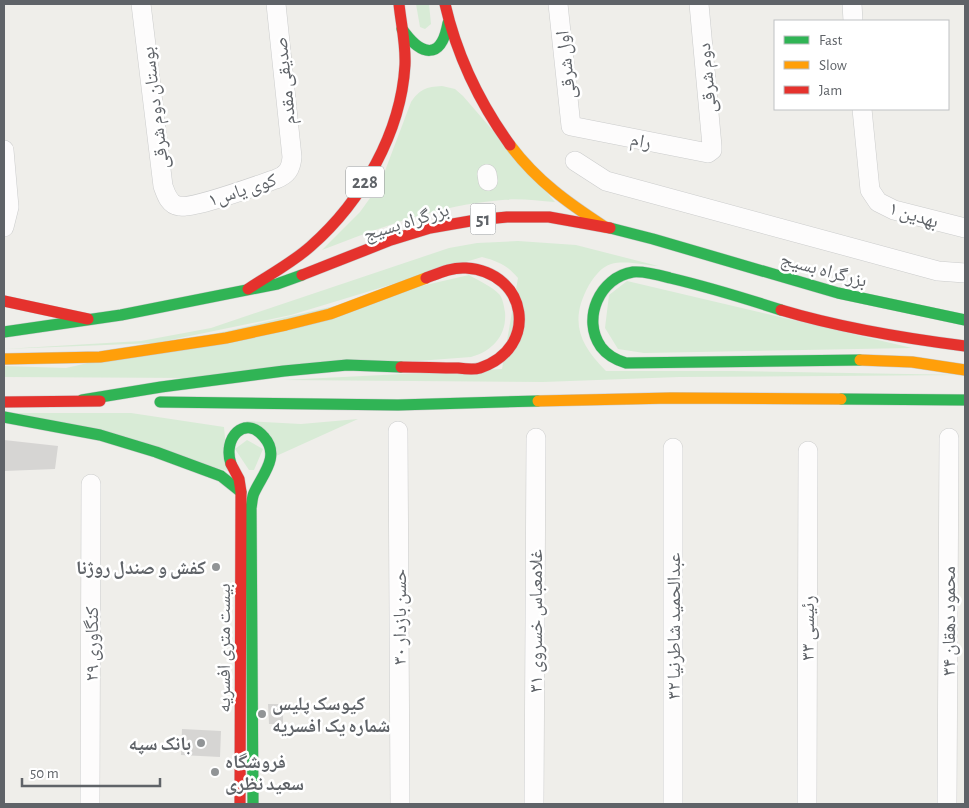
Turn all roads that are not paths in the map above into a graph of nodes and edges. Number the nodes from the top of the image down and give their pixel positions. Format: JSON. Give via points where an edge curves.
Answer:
{"nodes":[{"id":1,"x":141,"y":4,"type":"edge"},
{"id":2,"x":276,"y":4,"type":"edge"},
{"id":3,"x":400,"y":4,"type":"edge"},
{"id":4,"x":445,"y":4,"type":"edge"},
{"id":5,"x":558,"y":4,"type":"edge"},
{"id":6,"x":699,"y":4,"type":"edge"},
{"id":7,"x":852,"y":4,"type":"edge"},
{"id":8,"x":853,"y":20,"type":"edge"},
{"id":9,"x":448,"y":23,"type":"junction"},
{"id":10,"x":402,"y":29,"type":"junction"},
{"id":11,"x":862,"y":110,"type":"edge"},
{"id":12,"x":571,"y":126,"type":"joint"},
{"id":13,"x":4,"y":150,"type":"edge"},
{"id":14,"x":710,"y":152,"type":"joint"},
{"id":15,"x":292,"y":157,"type":"joint"},
{"id":16,"x":575,"y":161,"type":"dead end"},
{"id":17,"x":179,"y":206,"type":"joint"},
{"id":18,"x":4,"y":227,"type":"edge"},
{"id":19,"x":605,"y":227,"type":"junction"},
{"id":20,"x":965,"y":228,"type":"edge"},
{"id":21,"x":965,"y":273,"type":"edge"},
{"id":22,"x":248,"y":290,"type":"junction"},
{"id":23,"x":4,"y":301,"type":"edge"},
{"id":24,"x":92,"y":320,"type":"junction"},
{"id":25,"x":965,"y":320,"type":"edge"},
{"id":26,"x":4,"y":332,"type":"edge"},
{"id":27,"x":965,"y":346,"type":"edge"},
{"id":28,"x":4,"y":359,"type":"edge"},
{"id":29,"x":965,"y":370,"type":"edge"},
{"id":30,"x":82,"y":400,"type":"junction"},
{"id":31,"x":965,"y":400,"type":"edge"},
{"id":32,"x":4,"y":402,"type":"edge"},
{"id":33,"x":4,"y":418,"type":"edge"},
{"id":34,"x":398,"y":431,"type":"dead end"},
{"id":35,"x":536,"y":438,"type":"dead end"},
{"id":36,"x":949,"y":438,"type":"dead end"},
{"id":37,"x":673,"y":448,"type":"dead end"},
{"id":38,"x":808,"y":451,"type":"dead end"},
{"id":39,"x":91,"y":484,"type":"dead end"},
{"id":40,"x":241,"y":492,"type":"junction"},
{"id":41,"x":90,"y":804,"type":"edge"},
{"id":42,"x":240,"y":804,"type":"edge"},
{"id":43,"x":253,"y":804,"type":"edge"},
{"id":44,"x":400,"y":804,"type":"edge"},
{"id":45,"x":534,"y":804,"type":"edge"},
{"id":46,"x":673,"y":804,"type":"edge"},
{"id":47,"x":806,"y":804,"type":"edge"},
{"id":48,"x":947,"y":804,"type":"edge"}],
"edges":[{"from":1,"to":17,"type":"street","name":"بوستان دوم شرقی","via":[[163,186],[171,203]]},
{"from":2,"to":15,"type":"street","name":"صدیقی مقدم"},
{"from":3,"to":10,"type":"main road","number":"228"},
{"from":4,"to":9,"type":"main road"},
{"from":5,"to":12,"type":"street","name":"اول شرقی"},
{"from":6,"to":14,"type":"street","name":"دوم شرقی"},
{"from":7,"to":8,"type":"street"},
{"from":9,"to":10,"type":"main road","via":[[447,34],[436,50],[428,51],[413,45]]},
{"from":9,"to":19,"type":"main road","via":[[472,82],[494,121],[527,167],[564,200]]},
{"from":10,"to":22,"type":"main road","number":"228","via":[[404,84],[394,123],[376,163],[357,195],[311,246]]},
{"from":11,"to":20,"type":"street","name":"بهدین ۱","via":[[870,190],[878,202],[894,210]]},
{"from":12,"to":14,"type":"street","name":"رام"},
{"from":13,"to":18,"type":"street","via":[[9,207]]},
{"from":15,"to":17,"type":"street","name":"کوی یاس۱","via":[[291,167],[285,175],[196,204]]},
{"from":16,"to":21,"type":"street","via":[[606,181],[938,271]]},
{"from":19,"to":22,"type":"main road","name":"بزرگراه بسیج","number":"51","via":[[549,217],[507,216],[438,226],[391,240],[278,284]]},
{"from":19,"to":25,"type":"main road","name":"بزرگراه بسیج","number":"51","via":[[838,292]]},
{"from":22,"to":24,"type":"main road","name":"بزرگراه بسیج","number":"51"},
{"from":23,"to":24,"type":"main road"},
{"from":24,"to":26,"type":"main road","name":"بزرگراه بسیج","number":"51"},
{"from":27,"to":29,"type":"main road","via":[[874,333],[809,318],[693,282],[634,272],[618,276],[604,287],[593,317],[600,346],[614,359],[626,363],[860,360],[941,364]]},
{"from":28,"to":30,"type":"main road","via":[[89,358],[199,343],[280,327],[328,314],[401,285],[456,268],[490,274],[505,282],[518,301],[521,319],[510,349],[497,361],[478,369],[347,365]]},
{"from":30,"to":31,"type":"main road","via":[[398,405],[671,398]]},
{"from":30,"to":32,"type":"main road"},
{"from":33,"to":40,"type":"main road","via":[[100,435],[156,452],[221,476]]},
{"from":34,"to":44,"type":"street","name":"حسن بازدار ۳۰"},
{"from":35,"to":45,"type":"street","name":"غلامعباس خسروی ۳۱"},
{"from":36,"to":48,"type":"street","name":"محمود دهقان ۳۴"},
{"from":37,"to":46,"type":"street","name":"عبدالحمید شاطرنیا ۳۲"},
{"from":38,"to":47,"type":"street","name":"رئیسی ۳۳"},
{"from":39,"to":41,"type":"street","name":"کنگاوری ۲۹"},
{"from":40,"to":42,"type":"main road","name":"بیست متری افسریه"},
{"from":40,"to":43,"type":"main road","name":"بیست متری افسریه","via":[[229,449],[232,435],[238,430],[254,429],[267,440],[271,458],[268,470],[253,495],[251,508]]}]}
